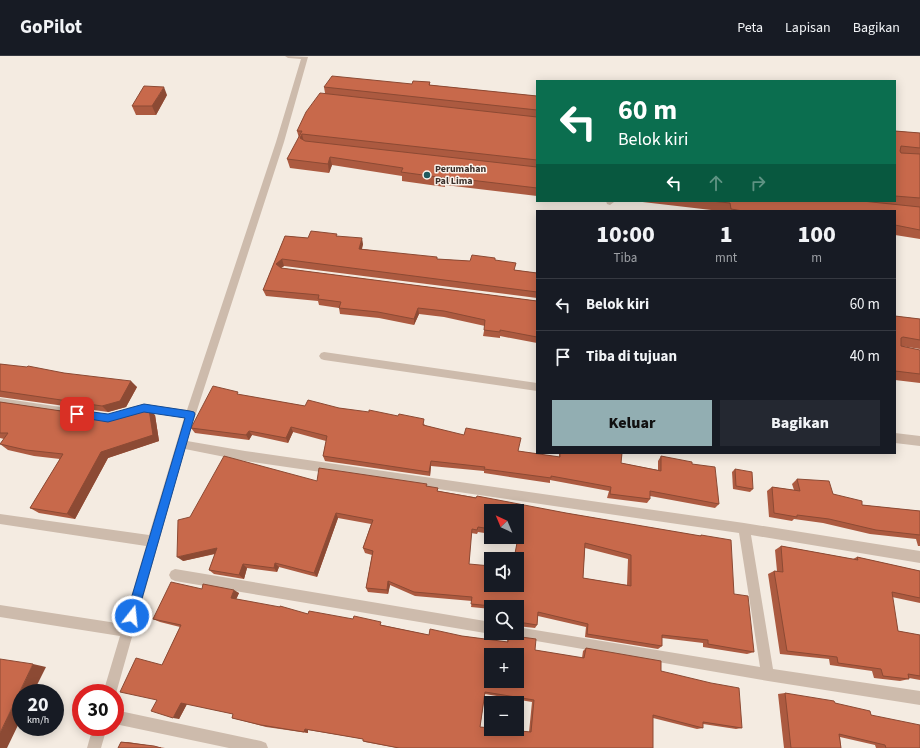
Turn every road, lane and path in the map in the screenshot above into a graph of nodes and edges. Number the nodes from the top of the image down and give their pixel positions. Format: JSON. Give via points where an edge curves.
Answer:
{"nodes":[{"id":1,"x":288,"y":56,"type":"edge"},
{"id":2,"x":305,"y":57,"type":"edge"},
{"id":3,"x":324,"y":356,"type":"dead end"},
{"id":4,"x":536,"y":387,"type":"edge"},
{"id":5,"x":0,"y":402,"type":"edge"},
{"id":6,"x":190,"y":414,"type":"junction"},
{"id":7,"x":896,"y":438,"type":"edge"},
{"id":8,"x":920,"y":441,"type":"edge"},
{"id":9,"x":181,"y":444,"type":"junction"},
{"id":10,"x":0,"y":519,"type":"edge"},
{"id":11,"x":744,"y":528,"type":"junction"},
{"id":12,"x":153,"y":541,"type":"junction"},
{"id":13,"x":920,"y":557,"type":"edge"},
{"id":14,"x":175,"y":576,"type":"dead end"},
{"id":15,"x":0,"y":611,"type":"edge"},
{"id":16,"x":484,"y":627,"type":"edge"},
{"id":17,"x":128,"y":632,"type":"junction"},
{"id":18,"x":524,"y":634,"type":"edge"},
{"id":19,"x":768,"y":675,"type":"junction"},
{"id":20,"x":113,"y":684,"type":"edge"},
{"id":21,"x":920,"y":698,"type":"edge"},
{"id":22,"x":124,"y":719,"type":"edge"},
{"id":23,"x":97,"y":736,"type":"edge"},
{"id":24,"x":94,"y":748,"type":"edge"},
{"id":25,"x":261,"y":748,"type":"edge"}],
"edges":[{"from":1,"to":2,"type":"street"},
{"from":2,"to":6,"type":"street","via":[[280,142]]},
{"from":3,"to":4,"type":"street"},
{"from":5,"to":6,"type":"street","via":[[108,418],[144,408]]},
{"from":6,"to":9,"type":"street"},
{"from":7,"to":8,"type":"street"},
{"from":9,"to":11,"type":"street","via":[[245,456]]},
{"from":9,"to":12,"type":"street"},
{"from":10,"to":12,"type":"street"},
{"from":11,"to":13,"type":"street"},
{"from":11,"to":19,"type":"street"},
{"from":12,"to":17,"type":"street"},
{"from":14,"to":16,"type":"street"},
{"from":15,"to":17,"type":"street"},
{"from":17,"to":20,"type":"street"},
{"from":18,"to":19,"type":"street"},
{"from":19,"to":21,"type":"street"},
{"from":22,"to":25,"type":"street"},
{"from":23,"to":24,"type":"street"}]}
